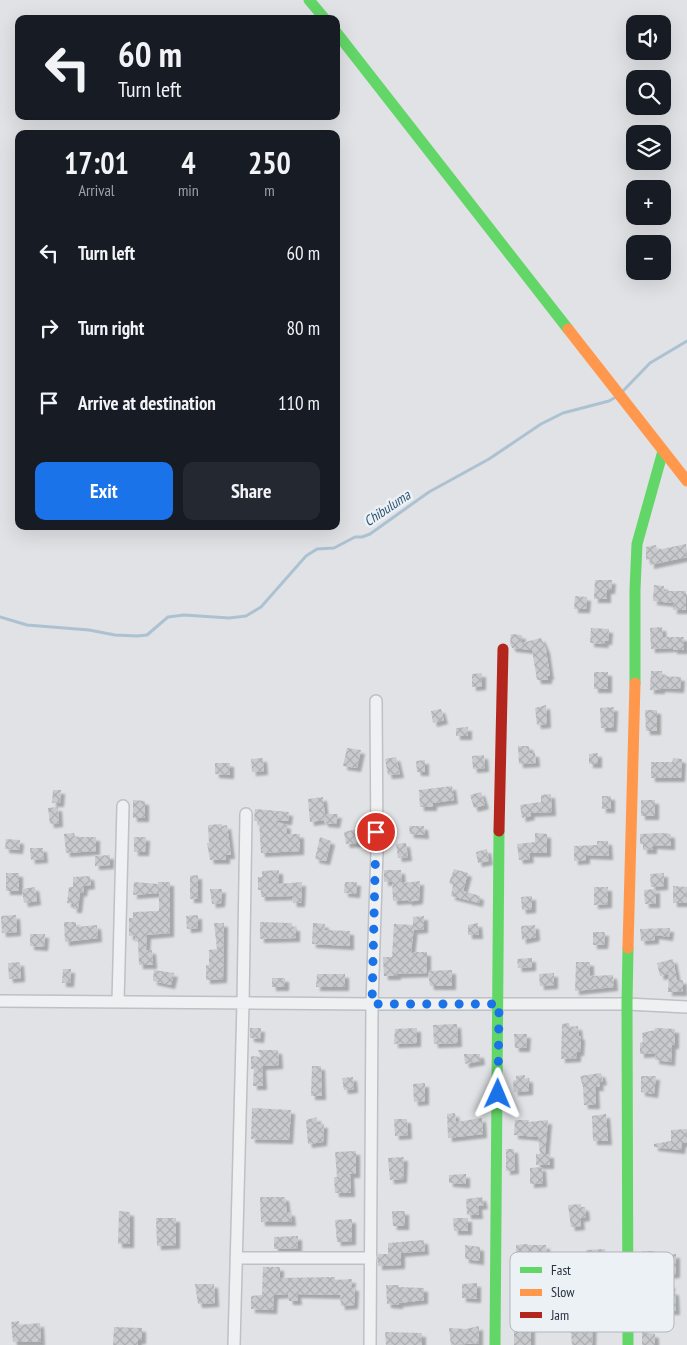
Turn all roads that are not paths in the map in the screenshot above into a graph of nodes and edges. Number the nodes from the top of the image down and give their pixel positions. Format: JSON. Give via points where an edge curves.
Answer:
{"nodes":[{"id":1,"x":309,"y":0,"type":"edge"},
{"id":2,"x":322,"y":15,"type":"edge"},
{"id":3,"x":340,"y":37,"type":"edge"},
{"id":4,"x":663,"y":451,"type":"junction"},
{"id":5,"x":687,"y":481,"type":"edge"},
{"id":6,"x":503,"y":649,"type":"dead end"},
{"id":7,"x":376,"y":701,"type":"dead end"},
{"id":8,"x":123,"y":806,"type":"dead end"},
{"id":9,"x":246,"y":814,"type":"dead end"},
{"id":10,"x":0,"y":1001,"type":"edge"},
{"id":11,"x":118,"y":1002,"type":"junction"},
{"id":12,"x":243,"y":1003,"type":"junction"},
{"id":13,"x":372,"y":1004,"type":"junction"},
{"id":14,"x":499,"y":1004,"type":"junction"},
{"id":15,"x":627,"y":1004,"type":"junction"},
{"id":16,"x":687,"y":1007,"type":"edge"},
{"id":17,"x":628,"y":1252,"type":"edge"},
{"id":18,"x":236,"y":1258,"type":"junction"},
{"id":19,"x":371,"y":1258,"type":"junction"},
{"id":20,"x":628,"y":1332,"type":"edge"},
{"id":21,"x":234,"y":1345,"type":"edge"},
{"id":22,"x":370,"y":1345,"type":"edge"},
{"id":23,"x":495,"y":1345,"type":"edge"},
{"id":24,"x":628,"y":1345,"type":"edge"}],
"edges":[{"from":1,"to":2,"type":"street"},
{"from":3,"to":4,"type":"street"},
{"from":4,"to":5,"type":"street"},
{"from":4,"to":15,"type":"street","via":[[636,554]]},
{"from":6,"to":14,"type":"street"},
{"from":7,"to":13,"type":"street","via":[[377,851]]},
{"from":8,"to":11,"type":"street"},
{"from":9,"to":12,"type":"street"},
{"from":10,"to":11,"type":"street"},
{"from":11,"to":12,"type":"street"},
{"from":12,"to":13,"type":"street"},
{"from":12,"to":18,"type":"street"},
{"from":13,"to":14,"type":"street"},
{"from":13,"to":19,"type":"street"},
{"from":14,"to":15,"type":"street"},
{"from":14,"to":23,"type":"street"},
{"from":15,"to":16,"type":"street"},
{"from":15,"to":17,"type":"street"},
{"from":18,"to":19,"type":"street"},
{"from":18,"to":21,"type":"street"},
{"from":19,"to":22,"type":"street"},
{"from":20,"to":24,"type":"street"}]}
